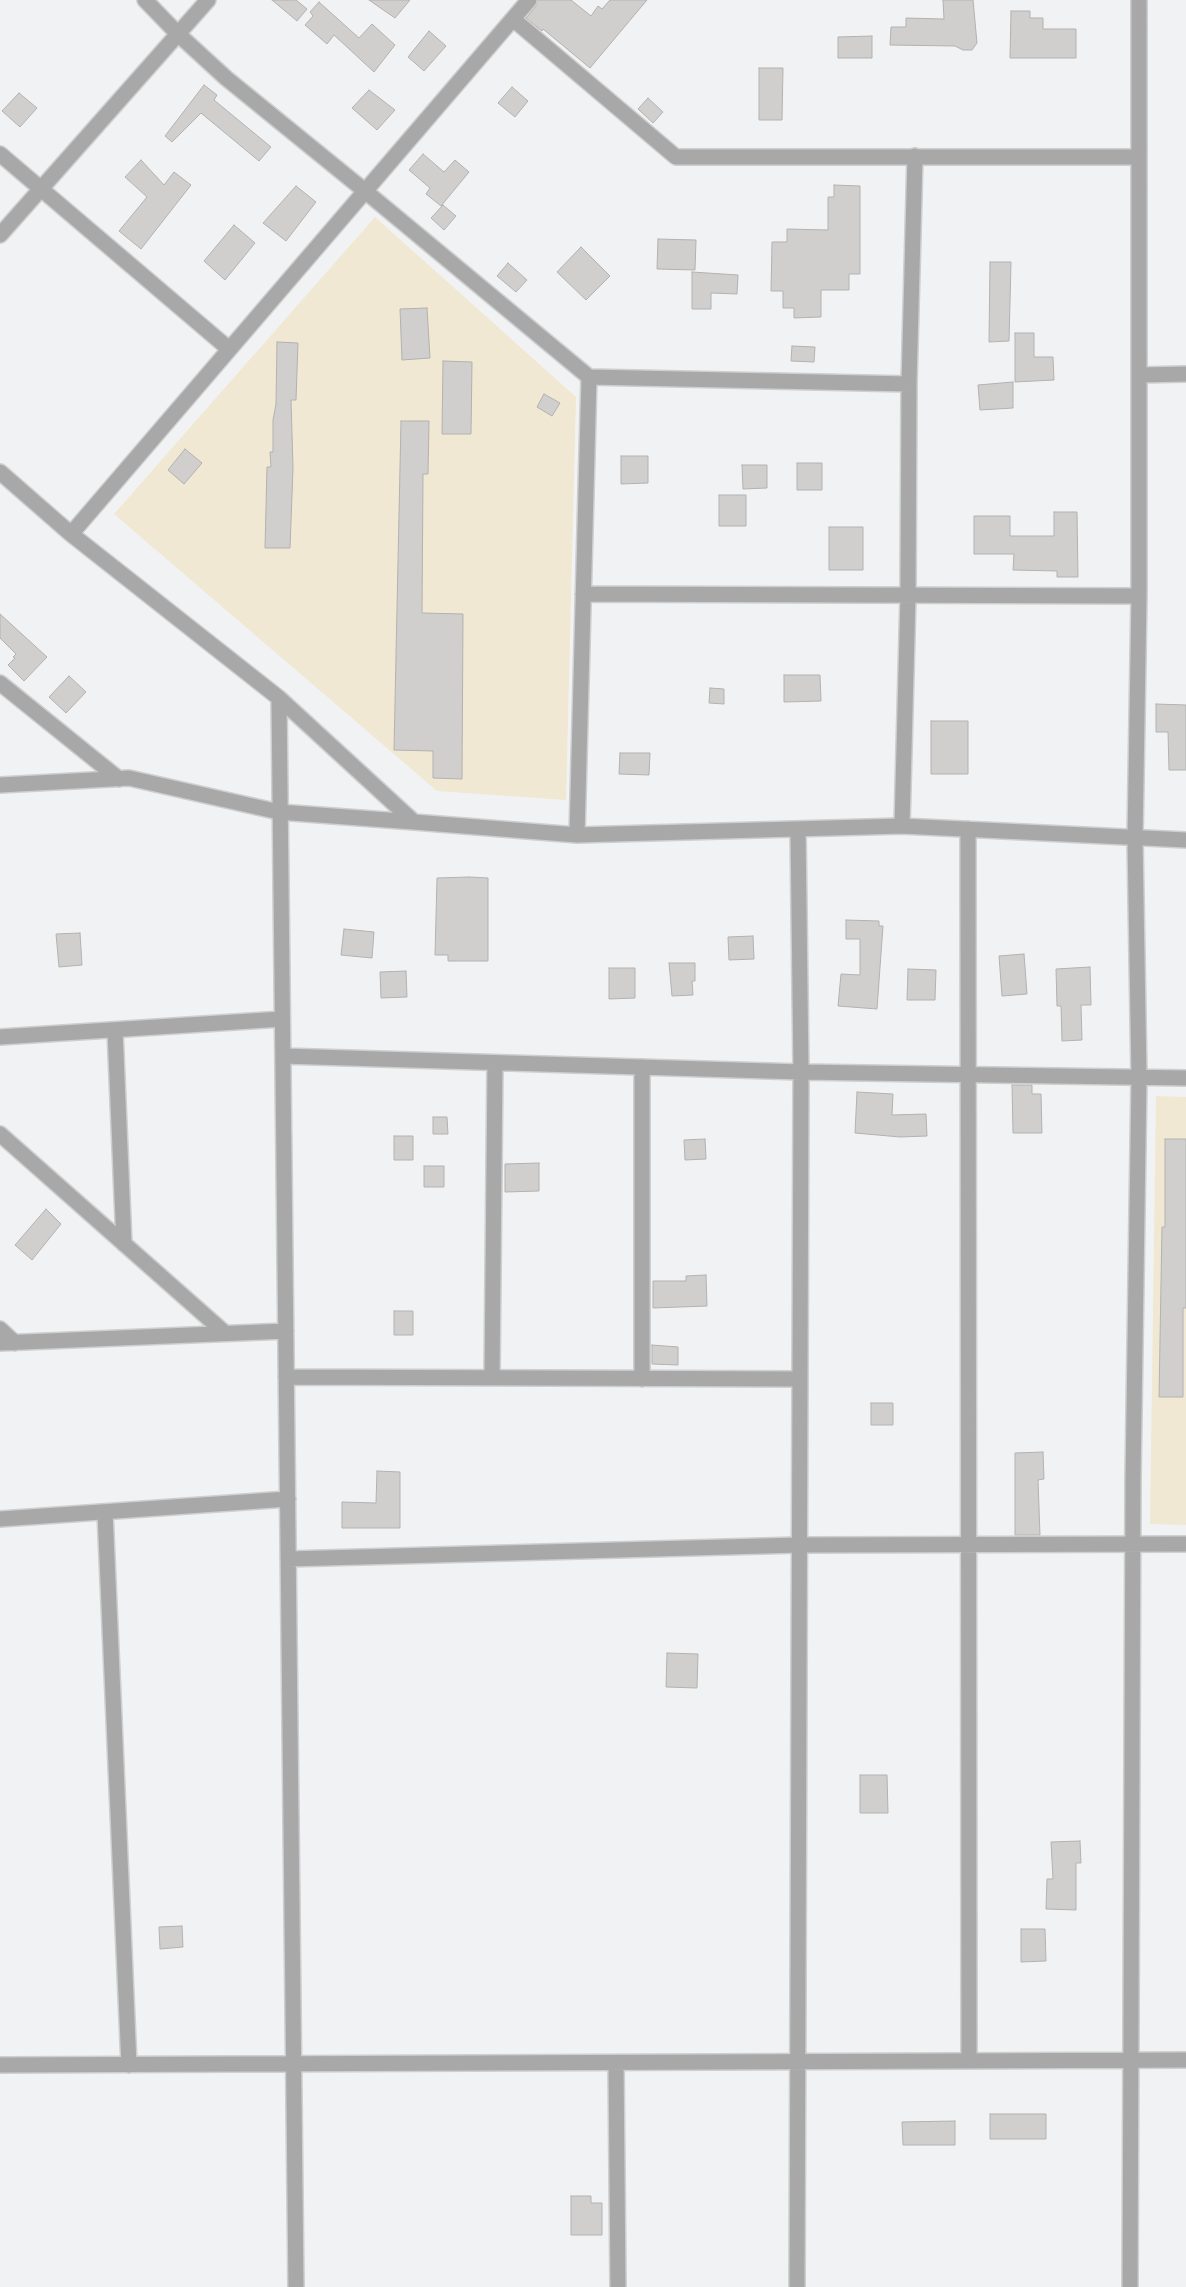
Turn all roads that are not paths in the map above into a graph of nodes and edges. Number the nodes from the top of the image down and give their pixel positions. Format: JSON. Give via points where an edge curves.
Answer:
{"nodes":[{"id":1,"x":145,"y":0,"type":"edge"},
{"id":2,"x":208,"y":0,"type":"edge"},
{"id":3,"x":529,"y":0,"type":"edge"},
{"id":4,"x":1138,"y":0,"type":"edge"},
{"id":5,"x":513,"y":19,"type":"junction"},
{"id":6,"x":178,"y":34,"type":"junction"},
{"id":7,"x":0,"y":154,"type":"edge"},
{"id":8,"x":914,"y":156,"type":"junction"},
{"id":9,"x":1139,"y":158,"type":"junction"},
{"id":10,"x":41,"y":189,"type":"junction"},
{"id":11,"x":365,"y":191,"type":"junction"},
{"id":12,"x":0,"y":235,"type":"edge"},
{"id":13,"x":230,"y":348,"type":"junction"},
{"id":14,"x":1186,"y":374,"type":"edge"},
{"id":15,"x":1139,"y":375,"type":"junction"},
{"id":16,"x":589,"y":377,"type":"junction"},
{"id":17,"x":910,"y":384,"type":"junction"},
{"id":18,"x":0,"y":472,"type":"edge"},
{"id":19,"x":71,"y":534,"type":"junction"},
{"id":20,"x":583,"y":594,"type":"junction"},
{"id":21,"x":908,"y":596,"type":"junction"},
{"id":22,"x":1139,"y":596,"type":"junction"},
{"id":23,"x":0,"y":683,"type":"edge"},
{"id":24,"x":279,"y":698,"type":"junction"},
{"id":25,"x":119,"y":779,"type":"junction"},
{"id":26,"x":0,"y":785,"type":"edge"},
{"id":27,"x":279,"y":812,"type":"junction"},
{"id":28,"x":414,"y":822,"type":"junction"},
{"id":29,"x":902,"y":826,"type":"junction"},
{"id":30,"x":798,"y":829,"type":"junction"},
{"id":31,"x":968,"y":829,"type":"junction"},
{"id":32,"x":577,"y":835,"type":"junction"},
{"id":33,"x":1135,"y":839,"type":"junction"},
{"id":34,"x":1186,"y":840,"type":"edge"},
{"id":35,"x":282,"y":1019,"type":"junction"},
{"id":36,"x":115,"y":1030,"type":"junction"},
{"id":37,"x":0,"y":1037,"type":"edge"},
{"id":38,"x":283,"y":1056,"type":"junction"},
{"id":39,"x":495,"y":1062,"type":"junction"},
{"id":40,"x":642,"y":1067,"type":"junction"},
{"id":41,"x":801,"y":1072,"type":"junction"},
{"id":42,"x":968,"y":1074,"type":"junction"},
{"id":43,"x":1139,"y":1077,"type":"junction"},
{"id":44,"x":1186,"y":1078,"type":"edge"},
{"id":45,"x":0,"y":1134,"type":"edge"},
{"id":46,"x":124,"y":1244,"type":"junction"},
{"id":47,"x":0,"y":1329,"type":"edge"},
{"id":48,"x":286,"y":1331,"type":"junction"},
{"id":49,"x":225,"y":1333,"type":"junction"},
{"id":50,"x":0,"y":1343,"type":"edge"},
{"id":51,"x":16,"y":1343,"type":"junction"},
{"id":52,"x":286,"y":1377,"type":"junction"},
{"id":53,"x":492,"y":1378,"type":"junction"},
{"id":54,"x":642,"y":1379,"type":"junction"},
{"id":55,"x":800,"y":1379,"type":"junction"},
{"id":56,"x":288,"y":1499,"type":"junction"},
{"id":57,"x":105,"y":1512,"type":"junction"},
{"id":58,"x":0,"y":1519,"type":"edge"},
{"id":59,"x":1132,"y":1544,"type":"junction"},
{"id":60,"x":1186,"y":1544,"type":"edge"},
{"id":61,"x":968,"y":1545,"type":"junction"},
{"id":62,"x":799,"y":1546,"type":"junction"},
{"id":63,"x":288,"y":1559,"type":"junction"},
{"id":64,"x":1186,"y":2060,"type":"edge"},
{"id":65,"x":969,"y":2061,"type":"junction"},
{"id":66,"x":1130,"y":2061,"type":"junction"},
{"id":67,"x":798,"y":2062,"type":"junction"},
{"id":68,"x":616,"y":2063,"type":"junction"},
{"id":69,"x":294,"y":2064,"type":"junction"},
{"id":70,"x":0,"y":2065,"type":"edge"},
{"id":71,"x":129,"y":2065,"type":"junction"},
{"id":72,"x":296,"y":2287,"type":"edge"},
{"id":73,"x":618,"y":2287,"type":"edge"},
{"id":74,"x":797,"y":2287,"type":"edge"},
{"id":75,"x":1130,"y":2287,"type":"edge"}],
"edges":[{"from":1,"to":6,"type":"street"},
{"from":2,"to":6,"type":"street"},
{"from":3,"to":5,"type":"street"},
{"from":4,"to":9,"type":"street"},
{"from":5,"to":8,"type":"street","via":[[676,157]]},
{"from":5,"to":11,"type":"street"},
{"from":6,"to":10,"type":"street"},
{"from":6,"to":11,"type":"street","via":[[226,78]]},
{"from":7,"to":10,"type":"street"},
{"from":8,"to":9,"type":"street"},
{"from":8,"to":17,"type":"street"},
{"from":9,"to":15,"type":"street"},
{"from":10,"to":12,"type":"street"},
{"from":10,"to":13,"type":"street"},
{"from":11,"to":13,"type":"street"},
{"from":11,"to":16,"type":"street"},
{"from":13,"to":19,"type":"street"},
{"from":14,"to":15,"type":"street"},
{"from":15,"to":22,"type":"street"},
{"from":16,"to":17,"type":"street"},
{"from":16,"to":20,"type":"street"},
{"from":17,"to":21,"type":"street"},
{"from":18,"to":19,"type":"street"},
{"from":19,"to":24,"type":"street"},
{"from":20,"to":21,"type":"street"},
{"from":20,"to":32,"type":"street"},
{"from":21,"to":22,"type":"street"},
{"from":21,"to":29,"type":"street"},
{"from":22,"to":33,"type":"street"},
{"from":23,"to":25,"type":"street"},
{"from":24,"to":27,"type":"street"},
{"from":24,"to":28,"type":"street"},
{"from":25,"to":26,"type":"street"},
{"from":25,"to":27,"type":"street","via":[[129,778]]},
{"from":27,"to":28,"type":"street"},
{"from":27,"to":35,"type":"street"},
{"from":28,"to":32,"type":"street"},
{"from":29,"to":30,"type":"street"},
{"from":29,"to":31,"type":"street"},
{"from":30,"to":32,"type":"street"},
{"from":30,"to":41,"type":"street"},
{"from":31,"to":33,"type":"street"},
{"from":31,"to":42,"type":"street"},
{"from":33,"to":34,"type":"street"},
{"from":33,"to":43,"type":"street"},
{"from":35,"to":36,"type":"street"},
{"from":35,"to":38,"type":"street"},
{"from":36,"to":37,"type":"street"},
{"from":36,"to":46,"type":"street"},
{"from":38,"to":39,"type":"street"},
{"from":38,"to":48,"type":"street"},
{"from":39,"to":40,"type":"street"},
{"from":39,"to":53,"type":"street"},
{"from":40,"to":41,"type":"street"},
{"from":40,"to":54,"type":"street"},
{"from":41,"to":42,"type":"street"},
{"from":41,"to":55,"type":"street"},
{"from":42,"to":43,"type":"street"},
{"from":42,"to":61,"type":"street"},
{"from":43,"to":44,"type":"street"},
{"from":43,"to":59,"type":"street"},
{"from":45,"to":46,"type":"street"},
{"from":46,"to":49,"type":"street"},
{"from":47,"to":51,"type":"street"},
{"from":48,"to":49,"type":"street"},
{"from":48,"to":52,"type":"street"},
{"from":49,"to":51,"type":"street"},
{"from":50,"to":51,"type":"street"},
{"from":52,"to":53,"type":"street"},
{"from":52,"to":56,"type":"street"},
{"from":53,"to":54,"type":"street"},
{"from":54,"to":55,"type":"street"},
{"from":55,"to":62,"type":"street"},
{"from":56,"to":57,"type":"street"},
{"from":56,"to":63,"type":"street"},
{"from":57,"to":58,"type":"street"},
{"from":57,"to":71,"type":"street"},
{"from":59,"to":60,"type":"street"},
{"from":59,"to":61,"type":"street"},
{"from":59,"to":66,"type":"street"},
{"from":61,"to":62,"type":"street"},
{"from":61,"to":65,"type":"street"},
{"from":62,"to":63,"type":"street"},
{"from":62,"to":67,"type":"street"},
{"from":63,"to":69,"type":"street"},
{"from":64,"to":66,"type":"street"},
{"from":65,"to":66,"type":"street"},
{"from":65,"to":67,"type":"street"},
{"from":66,"to":75,"type":"street"},
{"from":67,"to":68,"type":"street"},
{"from":67,"to":74,"type":"street"},
{"from":68,"to":69,"type":"street"},
{"from":68,"to":73,"type":"street"},
{"from":69,"to":71,"type":"street"},
{"from":69,"to":72,"type":"street"},
{"from":70,"to":71,"type":"street"}]}
